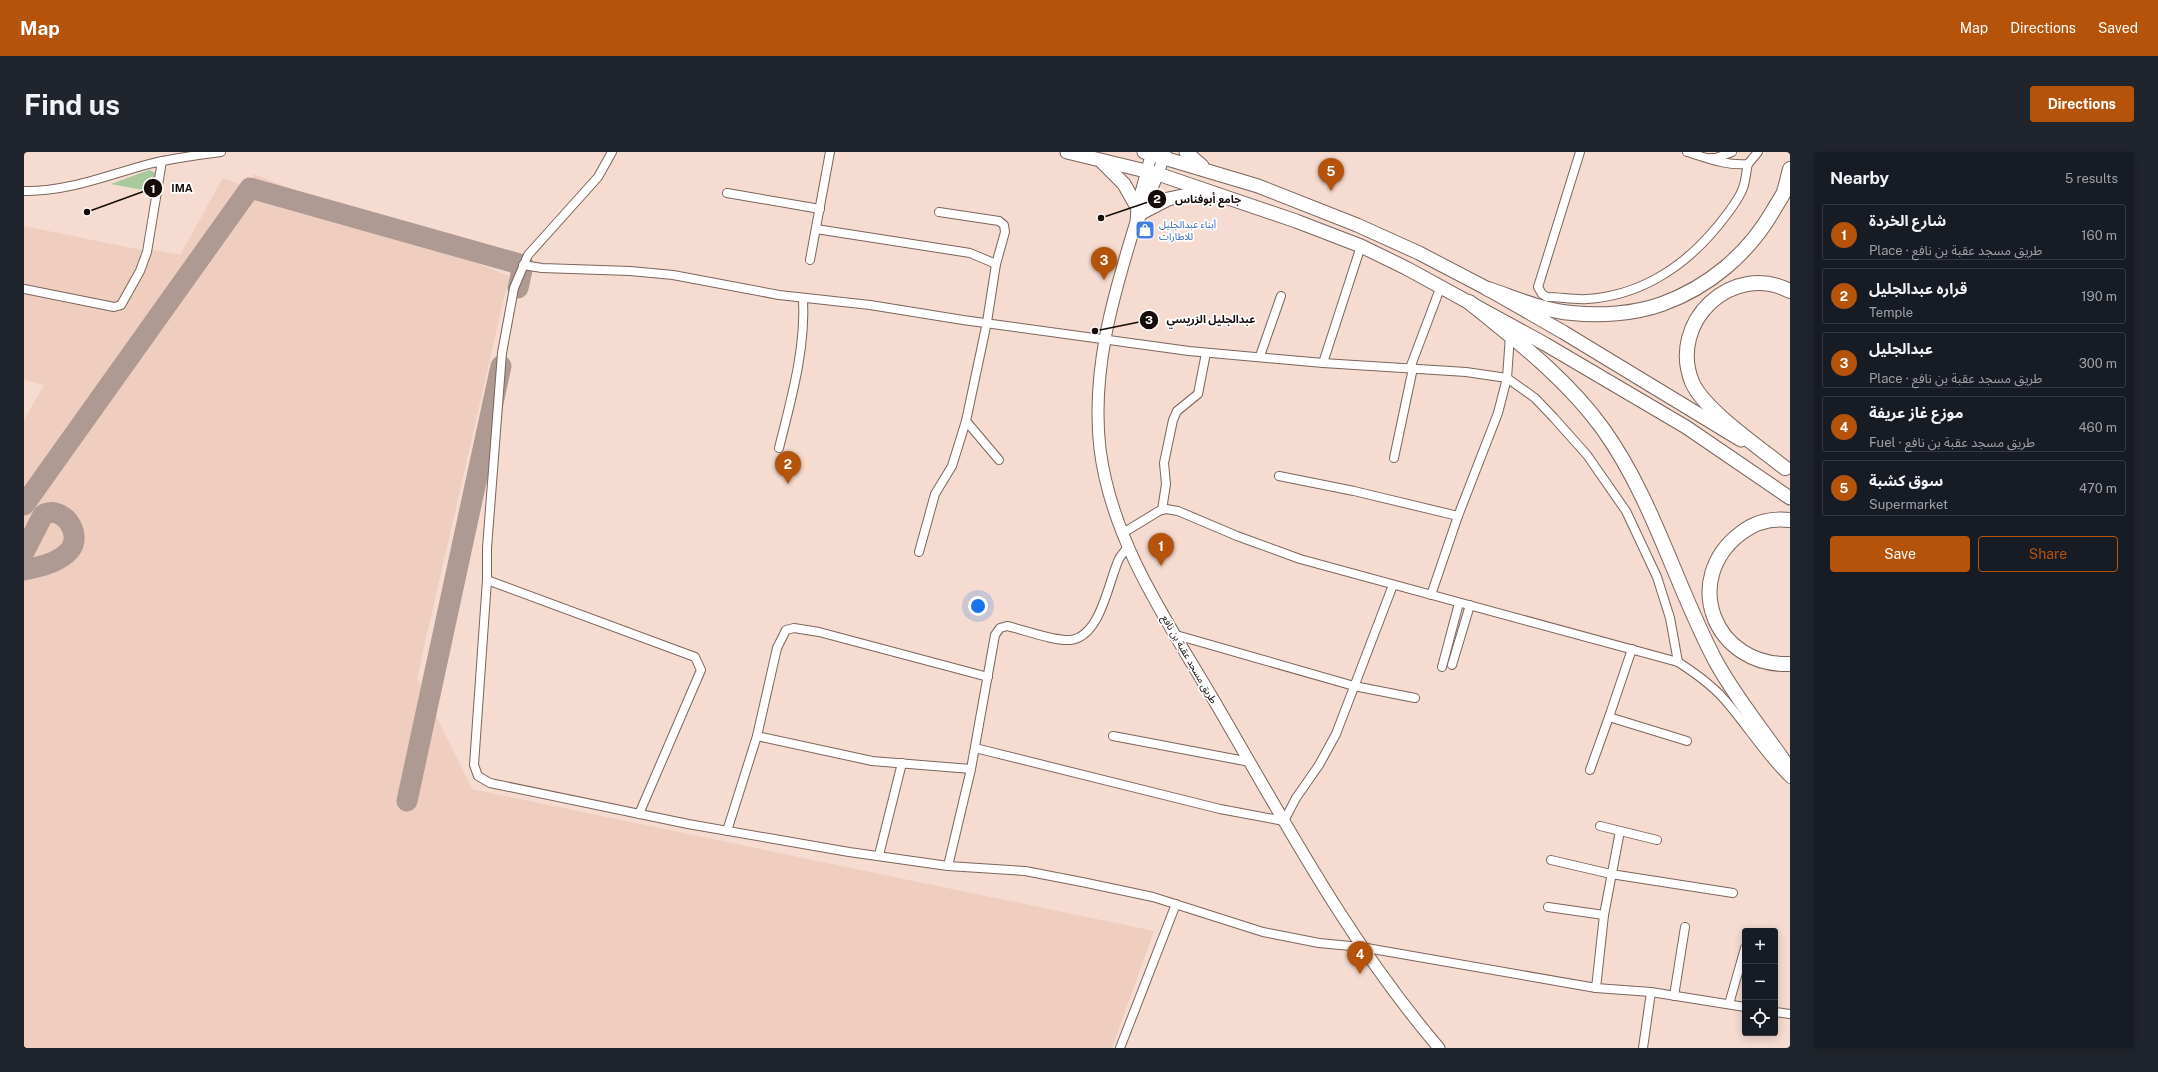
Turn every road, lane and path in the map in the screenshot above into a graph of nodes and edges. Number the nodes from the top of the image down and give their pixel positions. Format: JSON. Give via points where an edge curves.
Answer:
{"nodes":[{"id":1,"x":221,"y":152,"type":"edge"},
{"id":2,"x":612,"y":152,"type":"edge"},
{"id":3,"x":830,"y":152,"type":"edge"},
{"id":4,"x":1066,"y":152,"type":"edge"},
{"id":5,"x":1186,"y":152,"type":"edge"},
{"id":6,"x":1580,"y":152,"type":"edge"},
{"id":7,"x":1687,"y":152,"type":"edge"},
{"id":8,"x":1732,"y":152,"type":"edge"},
{"id":9,"x":1758,"y":152,"type":"edge"},
{"id":10,"x":1155,"y":154,"type":"edge"},
{"id":11,"x":1702,"y":157,"type":"junction"},
{"id":12,"x":1099,"y":160,"type":"junction"},
{"id":13,"x":162,"y":161,"type":"junction"},
{"id":14,"x":1748,"y":164,"type":"junction"},
{"id":15,"x":1790,"y":169,"type":"edge"},
{"id":16,"x":1208,"y":170,"type":"junction"},
{"id":17,"x":1152,"y":172,"type":"junction"},
{"id":18,"x":24,"y":191,"type":"edge"},
{"id":19,"x":1205,"y":191,"type":"junction"},
{"id":20,"x":727,"y":193,"type":"dead end"},
{"id":21,"x":820,"y":209,"type":"junction"},
{"id":22,"x":939,"y":212,"type":"dead end"},
{"id":23,"x":1139,"y":214,"type":"junction"},
{"id":24,"x":816,"y":229,"type":"junction"},
{"id":25,"x":1361,"y":246,"type":"junction"},
{"id":26,"x":810,"y":260,"type":"dead end"},
{"id":27,"x":996,"y":264,"type":"junction"},
{"id":28,"x":523,"y":265,"type":"junction"},
{"id":29,"x":1441,"y":286,"type":"junction"},
{"id":30,"x":24,"y":289,"type":"edge"},
{"id":31,"x":1488,"y":289,"type":"junction"},
{"id":32,"x":1790,"y":291,"type":"edge"},
{"id":33,"x":1281,"y":296,"type":"dead end"},
{"id":34,"x":803,"y":298,"type":"junction"},
{"id":35,"x":1469,"y":302,"type":"junction"},
{"id":36,"x":987,"y":322,"type":"junction"},
{"id":37,"x":1510,"y":335,"type":"junction"},
{"id":38,"x":1104,"y":338,"type":"junction"},
{"id":39,"x":1206,"y":353,"type":"junction"},
{"id":40,"x":1260,"y":356,"type":"junction"},
{"id":41,"x":1323,"y":363,"type":"junction"},
{"id":42,"x":1411,"y":368,"type":"junction"},
{"id":43,"x":1507,"y":378,"type":"junction"},
{"id":44,"x":966,"y":421,"type":"junction"},
{"id":45,"x":779,"y":448,"type":"dead end"},
{"id":46,"x":1394,"y":458,"type":"dead end"},
{"id":47,"x":999,"y":460,"type":"dead end"},
{"id":48,"x":1787,"y":470,"type":"edge"},
{"id":49,"x":1279,"y":476,"type":"dead end"},
{"id":50,"x":1790,"y":498,"type":"edge"},
{"id":51,"x":1162,"y":510,"type":"junction"},
{"id":52,"x":1458,"y":516,"type":"junction"},
{"id":53,"x":1790,"y":520,"type":"edge"},
{"id":54,"x":1123,"y":533,"type":"junction"},
{"id":55,"x":1128,"y":547,"type":"junction"},
{"id":56,"x":919,"y":552,"type":"dead end"},
{"id":57,"x":487,"y":580,"type":"junction"},
{"id":58,"x":1393,"y":584,"type":"junction"},
{"id":59,"x":1431,"y":595,"type":"junction"},
{"id":60,"x":1459,"y":603,"type":"junction"},
{"id":61,"x":1470,"y":605,"type":"junction"},
{"id":62,"x":1176,"y":635,"type":"junction"},
{"id":63,"x":1632,"y":650,"type":"junction"},
{"id":64,"x":1678,"y":662,"type":"junction"},
{"id":65,"x":1790,"y":664,"type":"edge"},
{"id":66,"x":1452,"y":665,"type":"dead end"},
{"id":67,"x":1442,"y":666,"type":"dead end"},
{"id":68,"x":988,"y":677,"type":"junction"},
{"id":69,"x":1354,"y":686,"type":"junction"},
{"id":70,"x":1415,"y":698,"type":"dead end"},
{"id":71,"x":1609,"y":717,"type":"junction"},
{"id":72,"x":757,"y":736,"type":"junction"},
{"id":73,"x":1113,"y":736,"type":"dead end"},
{"id":74,"x":1687,"y":741,"type":"dead end"},
{"id":75,"x":974,"y":748,"type":"junction"},
{"id":76,"x":1250,"y":762,"type":"junction"},
{"id":77,"x":902,"y":763,"type":"junction"},
{"id":78,"x":970,"y":769,"type":"junction"},
{"id":79,"x":1590,"y":770,"type":"dead end"},
{"id":80,"x":1790,"y":770,"type":"edge"},
{"id":81,"x":1790,"y":779,"type":"edge"},
{"id":82,"x":639,"y":814,"type":"junction"},
{"id":83,"x":1284,"y":821,"type":"junction"},
{"id":84,"x":1600,"y":826,"type":"dead end"},
{"id":85,"x":727,"y":831,"type":"junction"},
{"id":86,"x":1620,"y":831,"type":"junction"},
{"id":87,"x":1657,"y":840,"type":"dead end"},
{"id":88,"x":879,"y":855,"type":"junction"},
{"id":89,"x":1551,"y":860,"type":"dead end"},
{"id":90,"x":948,"y":866,"type":"junction"},
{"id":91,"x":1612,"y":874,"type":"junction"},
{"id":92,"x":1733,"y":893,"type":"dead end"},
{"id":93,"x":1176,"y":904,"type":"junction"},
{"id":94,"x":1548,"y":907,"type":"dead end"},
{"id":95,"x":1604,"y":915,"type":"junction"},
{"id":96,"x":1685,"y":927,"type":"dead end"},
{"id":97,"x":1362,"y":947,"type":"junction"},
{"id":98,"x":1742,"y":958,"type":"edge"},
{"id":99,"x":1596,"y":988,"type":"junction"},
{"id":100,"x":1651,"y":992,"type":"junction"},
{"id":101,"x":1674,"y":996,"type":"junction"},
{"id":102,"x":1728,"y":1004,"type":"junction"},
{"id":103,"x":1742,"y":1006,"type":"edge"},
{"id":104,"x":1778,"y":1012,"type":"edge"},
{"id":105,"x":1790,"y":1014,"type":"edge"},
{"id":106,"x":1120,"y":1048,"type":"edge"},
{"id":107,"x":1439,"y":1048,"type":"edge"},
{"id":108,"x":1643,"y":1048,"type":"edge"}],
"edges":[{"from":1,"to":13,"type":"street"},
{"from":2,"to":28,"type":"street","via":[[598,177],[528,255]]},
{"from":3,"to":21,"type":"street"},
{"from":4,"to":12,"type":"main road"},
{"from":5,"to":16,"type":"main road"},
{"from":6,"to":14,"type":"street","via":[[1538,287],[1547,297],[1587,299],[1623,292],[1654,282],[1693,255],[1720,224],[1743,188]]},
{"from":7,"to":11,"type":"street"},
{"from":8,"to":11,"type":"street","via":[[1716,158]]},
{"from":9,"to":14,"type":"street"},
{"from":10,"to":16,"type":"main road"},
{"from":10,"to":17,"type":"street","name":"طريق مسجد عقبة بن نافع"},
{"from":11,"to":14,"type":"street","via":[[1728,164]]},
{"from":12,"to":17,"type":"main road"},
{"from":12,"to":23,"type":"main road","via":[[1124,184]]},
{"from":13,"to":18,"type":"street","via":[[102,178]]},
{"from":13,"to":30,"type":"street","via":[[147,252],[140,271],[121,305],[114,307]]},
{"from":15,"to":31,"type":"highway","via":[[1783,193],[1745,250],[1718,274],[1690,291],[1661,304],[1603,314],[1570,313],[1539,307]]},
{"from":16,"to":31,"type":"main road","via":[[1258,186],[1357,225]]},
{"from":17,"to":19,"type":"main road"},
{"from":17,"to":23,"type":"street","name":"طريق مسجد عقبة بن نافع"},
{"from":19,"to":23,"type":"main road","via":[[1172,198]]},
{"from":19,"to":25,"type":"main road"},
{"from":20,"to":21,"type":"street"},
{"from":21,"to":24,"type":"street"},
{"from":22,"to":27,"type":"street","via":[[1001,222],[1005,232]]},
{"from":23,"to":38,"type":"street","name":"طريق مسجد عقبة بن نافع"},
{"from":24,"to":26,"type":"street"},
{"from":24,"to":27,"type":"street","via":[[970,253]]},
{"from":25,"to":29,"type":"main road"},
{"from":25,"to":41,"type":"street"},
{"from":27,"to":36,"type":"street"},
{"from":28,"to":34,"type":"street","via":[[673,275]]},
{"from":28,"to":57,"type":"street","via":[[514,288],[502,353],[487,548]]},
{"from":29,"to":35,"type":"main road"},
{"from":29,"to":42,"type":"street"},
{"from":31,"to":48,"type":"main road","via":[[1669,396]]},
{"from":32,"to":48,"type":"highway","via":[[1770,285],[1753,284],[1736,287],[1720,295],[1701,310],[1691,328],[1686,345],[1687,368],[1704,399]]},
{"from":33,"to":40,"type":"street"},
{"from":34,"to":36,"type":"street"},
{"from":34,"to":45,"type":"street","via":[[804,321],[798,362]]},
{"from":35,"to":37,"type":"highway"},
{"from":35,"to":50,"type":"main road","via":[[1686,427]]},
{"from":36,"to":38,"type":"street"},
{"from":36,"to":44,"type":"street"},
{"from":37,"to":43,"type":"street"},
{"from":37,"to":80,"type":"highway","via":[[1581,401],[1603,429],[1644,500],[1715,660],[1734,692]]},
{"from":38,"to":39,"type":"street"},
{"from":38,"to":54,"type":"street","name":"طريق مسجد عقبة بن نافع","via":[[1098,386],[1100,451],[1111,499]]},
{"from":39,"to":40,"type":"street"},
{"from":39,"to":51,"type":"street","via":[[1198,394],[1177,411],[1174,420],[1164,463],[1166,484]]},
{"from":40,"to":41,"type":"street"},
{"from":41,"to":42,"type":"street"},
{"from":42,"to":43,"type":"street"},
{"from":42,"to":46,"type":"street"},
{"from":43,"to":52,"type":"street","via":[[1498,413]]},
{"from":43,"to":64,"type":"street","via":[[1535,398],[1554,418],[1586,455],[1626,511],[1657,577],[1670,618]]},
{"from":44,"to":47,"type":"street"},
{"from":44,"to":56,"type":"street","via":[[952,466],[935,494]]},
{"from":49,"to":52,"type":"street"},
{"from":51,"to":54,"type":"street","via":[[1149,515]]},
{"from":51,"to":58,"type":"street","via":[[1178,511],[1300,559]]},
{"from":52,"to":59,"type":"street"},
{"from":53,"to":65,"type":"highway","via":[[1764,521],[1746,529],[1730,541],[1712,573],[1709,593],[1712,612],[1721,631],[1733,646],[1762,662],[1775,665]]},
{"from":54,"to":55,"type":"street","name":"طريق مسجد عقبة بن نافع"},
{"from":55,"to":62,"type":"street","name":"طريق مسجد عقبة بن نافع"},
{"from":55,"to":68,"type":"street","via":[[1120,558],[1105,600],[1087,632],[1079,638],[1065,640],[1007,626],[1000,628],[995,635]]},
{"from":57,"to":82,"type":"street","via":[[474,765],[478,776],[490,784]]},
{"from":57,"to":82,"type":"street","via":[[695,657],[701,670]]},
{"from":58,"to":59,"type":"street"},
{"from":58,"to":69,"type":"street"},
{"from":59,"to":60,"type":"street"},
{"from":60,"to":61,"type":"street"},
{"from":60,"to":67,"type":"street"},
{"from":61,"to":63,"type":"street"},
{"from":61,"to":66,"type":"street"},
{"from":62,"to":69,"type":"street"},
{"from":62,"to":76,"type":"street","name":"طريق مسجد عقبة بن نافع"},
{"from":63,"to":64,"type":"street"},
{"from":63,"to":71,"type":"street"},
{"from":64,"to":81,"type":"street","via":[[1698,675],[1723,698]]},
{"from":68,"to":72,"type":"street","via":[[819,632],[794,628],[786,630],[777,648]]},
{"from":68,"to":75,"type":"street"},
{"from":69,"to":70,"type":"street"},
{"from":69,"to":83,"type":"street","via":[[1336,734]]},
{"from":71,"to":74,"type":"street"},
{"from":71,"to":79,"type":"street"},
{"from":72,"to":77,"type":"street","via":[[872,761]]},
{"from":72,"to":85,"type":"street"},
{"from":73,"to":76,"type":"street"},
{"from":75,"to":78,"type":"street"},
{"from":75,"to":83,"type":"street","via":[[1220,809]]},
{"from":76,"to":83,"type":"street","name":"طريق مسجد عقبة بن نافع"},
{"from":77,"to":78,"type":"street"},
{"from":77,"to":88,"type":"street"},
{"from":78,"to":90,"type":"street"},
{"from":82,"to":85,"type":"street"},
{"from":83,"to":97,"type":"street","name":"طريق مسجد عقبة بن نافع"},
{"from":84,"to":86,"type":"street"},
{"from":85,"to":88,"type":"street"},
{"from":86,"to":87,"type":"street"},
{"from":86,"to":91,"type":"street"},
{"from":88,"to":90,"type":"street"},
{"from":89,"to":91,"type":"street"},
{"from":90,"to":93,"type":"street","via":[[1025,871],[1114,888]]},
{"from":91,"to":92,"type":"street"},
{"from":91,"to":95,"type":"street"},
{"from":93,"to":97,"type":"street","via":[[1263,932],[1319,943]]},
{"from":93,"to":106,"type":"street"},
{"from":94,"to":95,"type":"street"},
{"from":95,"to":99,"type":"street"},
{"from":96,"to":101,"type":"street"},
{"from":97,"to":99,"type":"street"},
{"from":97,"to":107,"type":"street","name":"طريق مسجد عقبة بن نافع","via":[[1390,989]]},
{"from":98,"to":102,"type":"street"},
{"from":99,"to":100,"type":"street"},
{"from":100,"to":101,"type":"street"},
{"from":100,"to":108,"type":"street"},
{"from":101,"to":102,"type":"street"},
{"from":102,"to":103,"type":"street"},
{"from":104,"to":105,"type":"street"}]}
